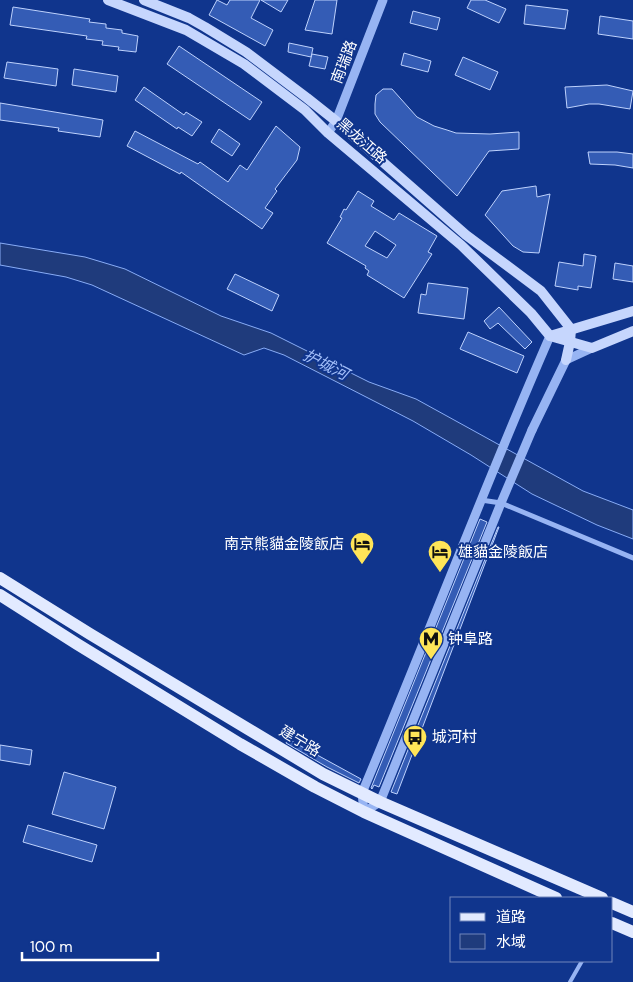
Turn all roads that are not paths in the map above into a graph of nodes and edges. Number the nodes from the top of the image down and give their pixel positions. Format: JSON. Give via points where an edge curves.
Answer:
{"nodes":[{"id":1,"x":108,"y":0,"type":"edge"},
{"id":2,"x":144,"y":0,"type":"edge"},
{"id":3,"x":383,"y":0,"type":"edge"},
{"id":4,"x":336,"y":121,"type":"junction"},
{"id":5,"x":328,"y":133,"type":"junction"},
{"id":6,"x":633,"y":311,"type":"edge"},
{"id":7,"x":571,"y":329,"type":"junction"},
{"id":8,"x":633,"y":331,"type":"edge"},
{"id":9,"x":550,"y":336,"type":"junction"},
{"id":10,"x":570,"y":342,"type":"junction"},
{"id":11,"x":592,"y":348,"type":"junction"},
{"id":12,"x":566,"y":360,"type":"junction"},
{"id":13,"x":481,"y":500,"type":"junction"},
{"id":14,"x":501,"y":503,"type":"junction"},
{"id":15,"x":633,"y":558,"type":"edge"},
{"id":16,"x":0,"y":578,"type":"edge"},
{"id":17,"x":0,"y":595,"type":"edge"},
{"id":18,"x":362,"y":793,"type":"junction"},
{"id":19,"x":380,"y":802,"type":"junction"},
{"id":20,"x":364,"y":812,"type":"junction"},
{"id":21,"x":554,"y":897,"type":"edge"},
{"id":22,"x":600,"y":897,"type":"edge"},
{"id":23,"x":613,"y":903,"type":"edge"},
{"id":24,"x":633,"y":912,"type":"edge"},
{"id":25,"x":613,"y":923,"type":"edge"},
{"id":26,"x":633,"y":932,"type":"edge"},
{"id":27,"x":581,"y":962,"type":"edge"},
{"id":28,"x":570,"y":982,"type":"edge"}],
"edges":[{"from":1,"to":5,"type":"main road","name":"黑龙江路","via":[[203,39],[244,64],[298,104]]},
{"from":2,"to":4,"type":"main road","name":"黑龙江路","via":[[188,18],[246,52]]},
{"from":3,"to":4,"type":"street","name":"南瑞路"},
{"from":4,"to":5,"type":"street","name":"南瑞路"},
{"from":4,"to":7,"type":"main road","name":"黑龙江路","via":[[466,235],[541,291]]},
{"from":5,"to":9,"type":"main road","name":"黑龙江路","via":[[461,245]]},
{"from":6,"to":7,"type":"main road"},
{"from":7,"to":9,"type":"main road"},
{"from":7,"to":10,"type":"main road"},
{"from":8,"to":11,"type":"main road"},
{"from":9,"to":10,"type":"main road"},
{"from":9,"to":13,"type":"street"},
{"from":10,"to":11,"type":"main road"},
{"from":10,"to":12,"type":"main road"},
{"from":11,"to":12,"type":"street"},
{"from":12,"to":14,"type":"street","bridge":true},
{"from":13,"to":14,"type":"street"},
{"from":13,"to":18,"type":"street"},
{"from":14,"to":15,"type":"street"},
{"from":14,"to":19,"type":"street"},
{"from":16,"to":18,"type":"main road","name":"建宁路","via":[[315,769]]},
{"from":17,"to":20,"type":"main road","via":[[240,744]]},
{"from":18,"to":19,"type":"main road","name":"建宁路"},
{"from":18,"to":20,"type":"street"},
{"from":19,"to":20,"type":"street"},
{"from":19,"to":22,"type":"main road","name":"建宁路"},
{"from":20,"to":21,"type":"main road"},
{"from":23,"to":24,"type":"main road"},
{"from":25,"to":26,"type":"main road"},
{"from":27,"to":28,"type":"lane"}]}
